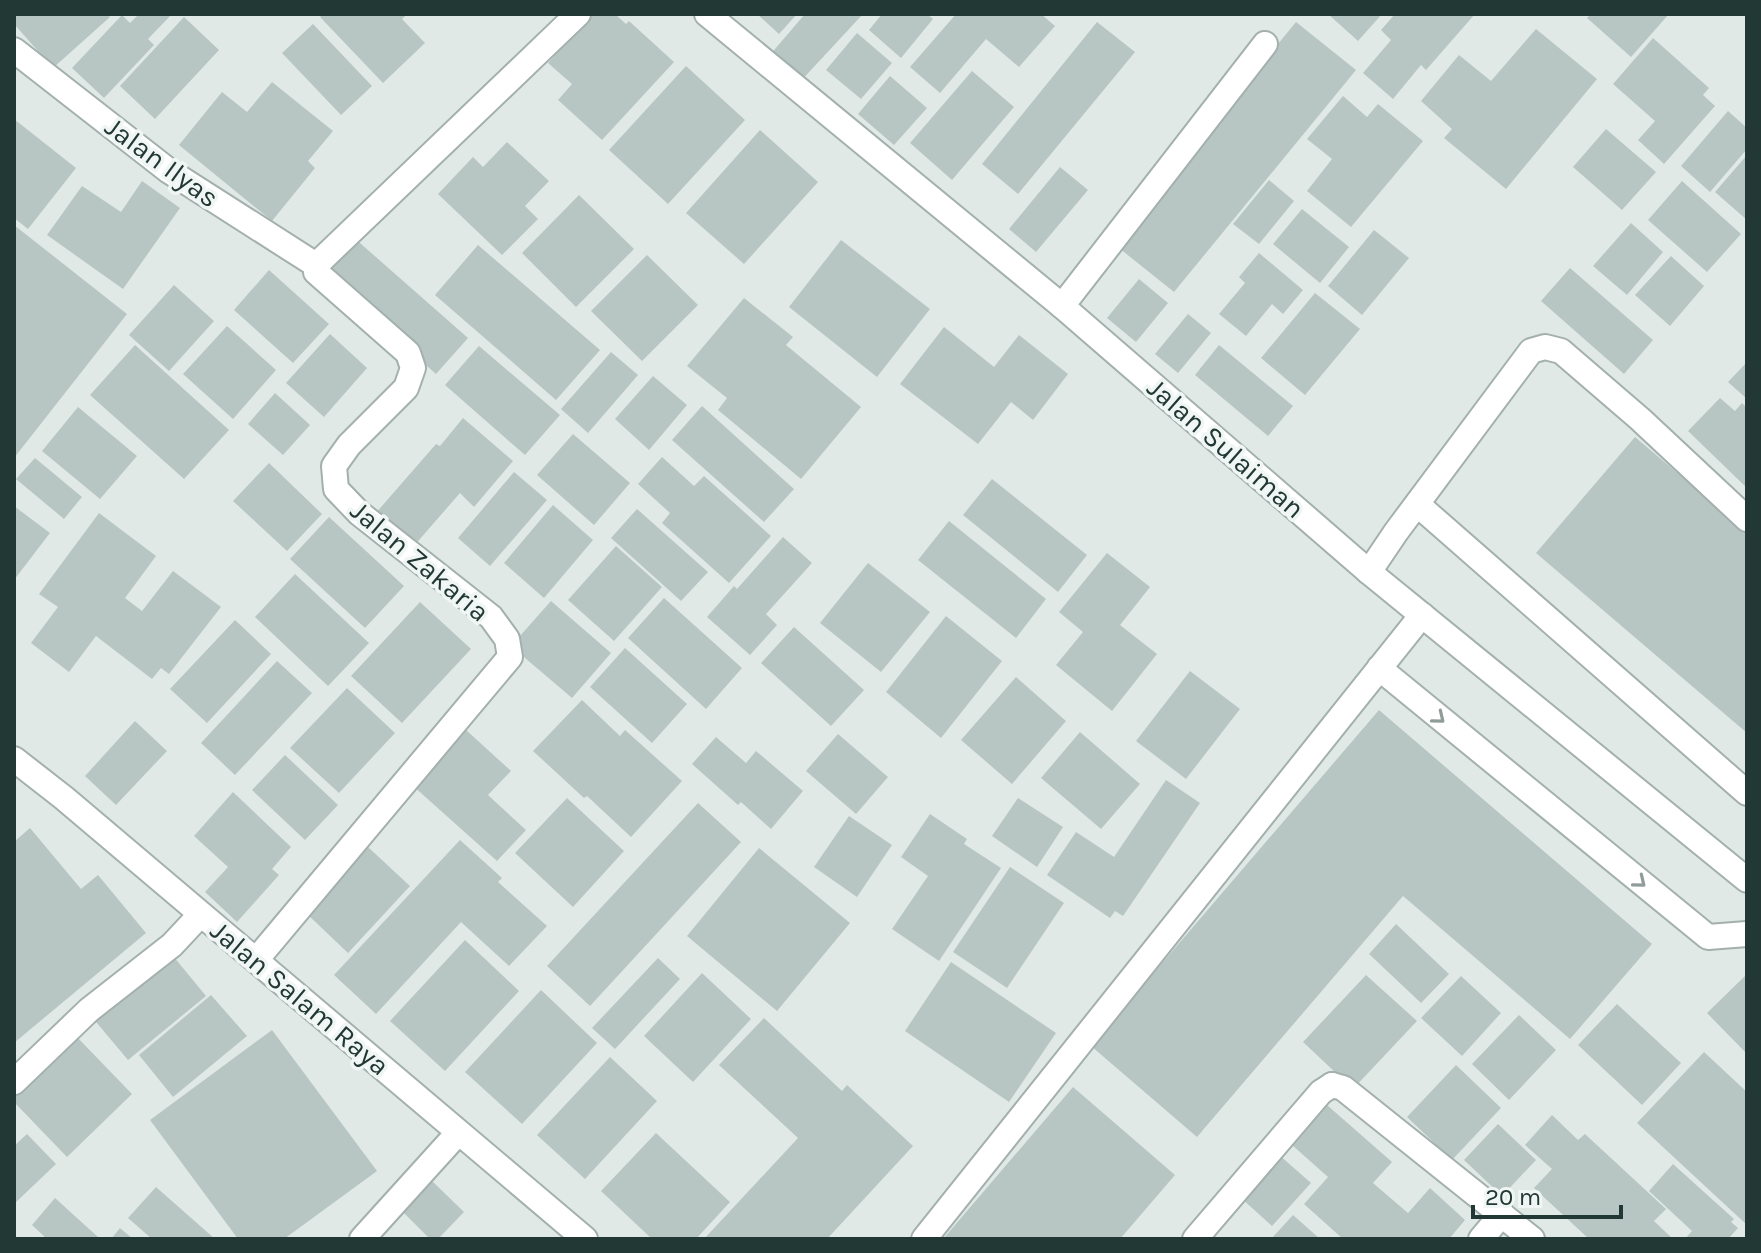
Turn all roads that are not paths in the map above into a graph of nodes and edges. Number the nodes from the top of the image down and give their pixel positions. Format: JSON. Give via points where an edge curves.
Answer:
{"nodes":[{"id":1,"x":578,"y":14,"type":"edge"},
{"id":2,"x":707,"y":14,"type":"edge"},
{"id":3,"x":1265,"y":44,"type":"dead end"},
{"id":4,"x":14,"y":50,"type":"edge"},
{"id":5,"x":316,"y":265,"type":"junction"},
{"id":6,"x":1062,"y":306,"type":"junction"},
{"id":7,"x":1417,"y":504,"type":"junction"},
{"id":8,"x":1747,"y":519,"type":"edge"},
{"id":9,"x":1369,"y":572,"type":"junction"},
{"id":10,"x":1422,"y":615,"type":"junction"},
{"id":11,"x":1379,"y":668,"type":"junction"},
{"id":12,"x":14,"y":759,"type":"edge"},
{"id":13,"x":1747,"y":793,"type":"edge"},
{"id":14,"x":1747,"y":880,"type":"edge"},
{"id":15,"x":201,"y":914,"type":"junction"},
{"id":16,"x":1747,"y":934,"type":"edge"},
{"id":17,"x":256,"y":960,"type":"junction"},
{"id":18,"x":14,"y":1082,"type":"edge"},
{"id":19,"x":458,"y":1133,"type":"junction"},
{"id":20,"x":1502,"y":1214,"type":"junction"},
{"id":21,"x":362,"y":1239,"type":"edge"},
{"id":22,"x":585,"y":1239,"type":"edge"},
{"id":23,"x":924,"y":1239,"type":"edge"},
{"id":24,"x":1195,"y":1239,"type":"edge"},
{"id":25,"x":1481,"y":1239,"type":"edge"},
{"id":26,"x":1532,"y":1239,"type":"edge"}],
"edges":[{"from":1,"to":5,"type":"street"},
{"from":2,"to":6,"type":"street","name":"Jalan Sulaiman"},
{"from":3,"to":6,"type":"street"},
{"from":4,"to":5,"type":"street","name":"Jalan Ilyas","via":[[169,171]]},
{"from":5,"to":17,"type":"street","name":"Jalan Zakaria","via":[[316,272],[408,353],[413,368],[406,388],[334,466],[336,489],[491,617],[507,639],[510,657]]},
{"from":6,"to":9,"type":"street","name":"Jalan Sulaiman"},
{"from":7,"to":8,"type":"street","via":[[1531,351],[1545,347],[1561,351]]},
{"from":7,"to":9,"type":"street"},
{"from":7,"to":13,"type":"street"},
{"from":9,"to":10,"type":"street","name":"Jalan Sulaiman"},
{"from":10,"to":11,"type":"street"},
{"from":10,"to":14,"type":"street","name":"Jalan Sulaiman"},
{"from":11,"to":16,"type":"street","one_way":true,"via":[[1708,937]]},
{"from":11,"to":23,"type":"street"},
{"from":12,"to":15,"type":"street","name":"Jalan Salam Raya"},
{"from":15,"to":17,"type":"street","name":"Jalan Salam Raya"},
{"from":15,"to":18,"type":"street"},
{"from":17,"to":19,"type":"street","name":"Jalan Salam Raya"},
{"from":19,"to":21,"type":"street"},
{"from":19,"to":22,"type":"street","name":"Jalan Salam Raya"},
{"from":20,"to":24,"type":"street","via":[[1343,1088],[1332,1085]]},
{"from":20,"to":25,"type":"street"},
{"from":20,"to":26,"type":"street"}]}
